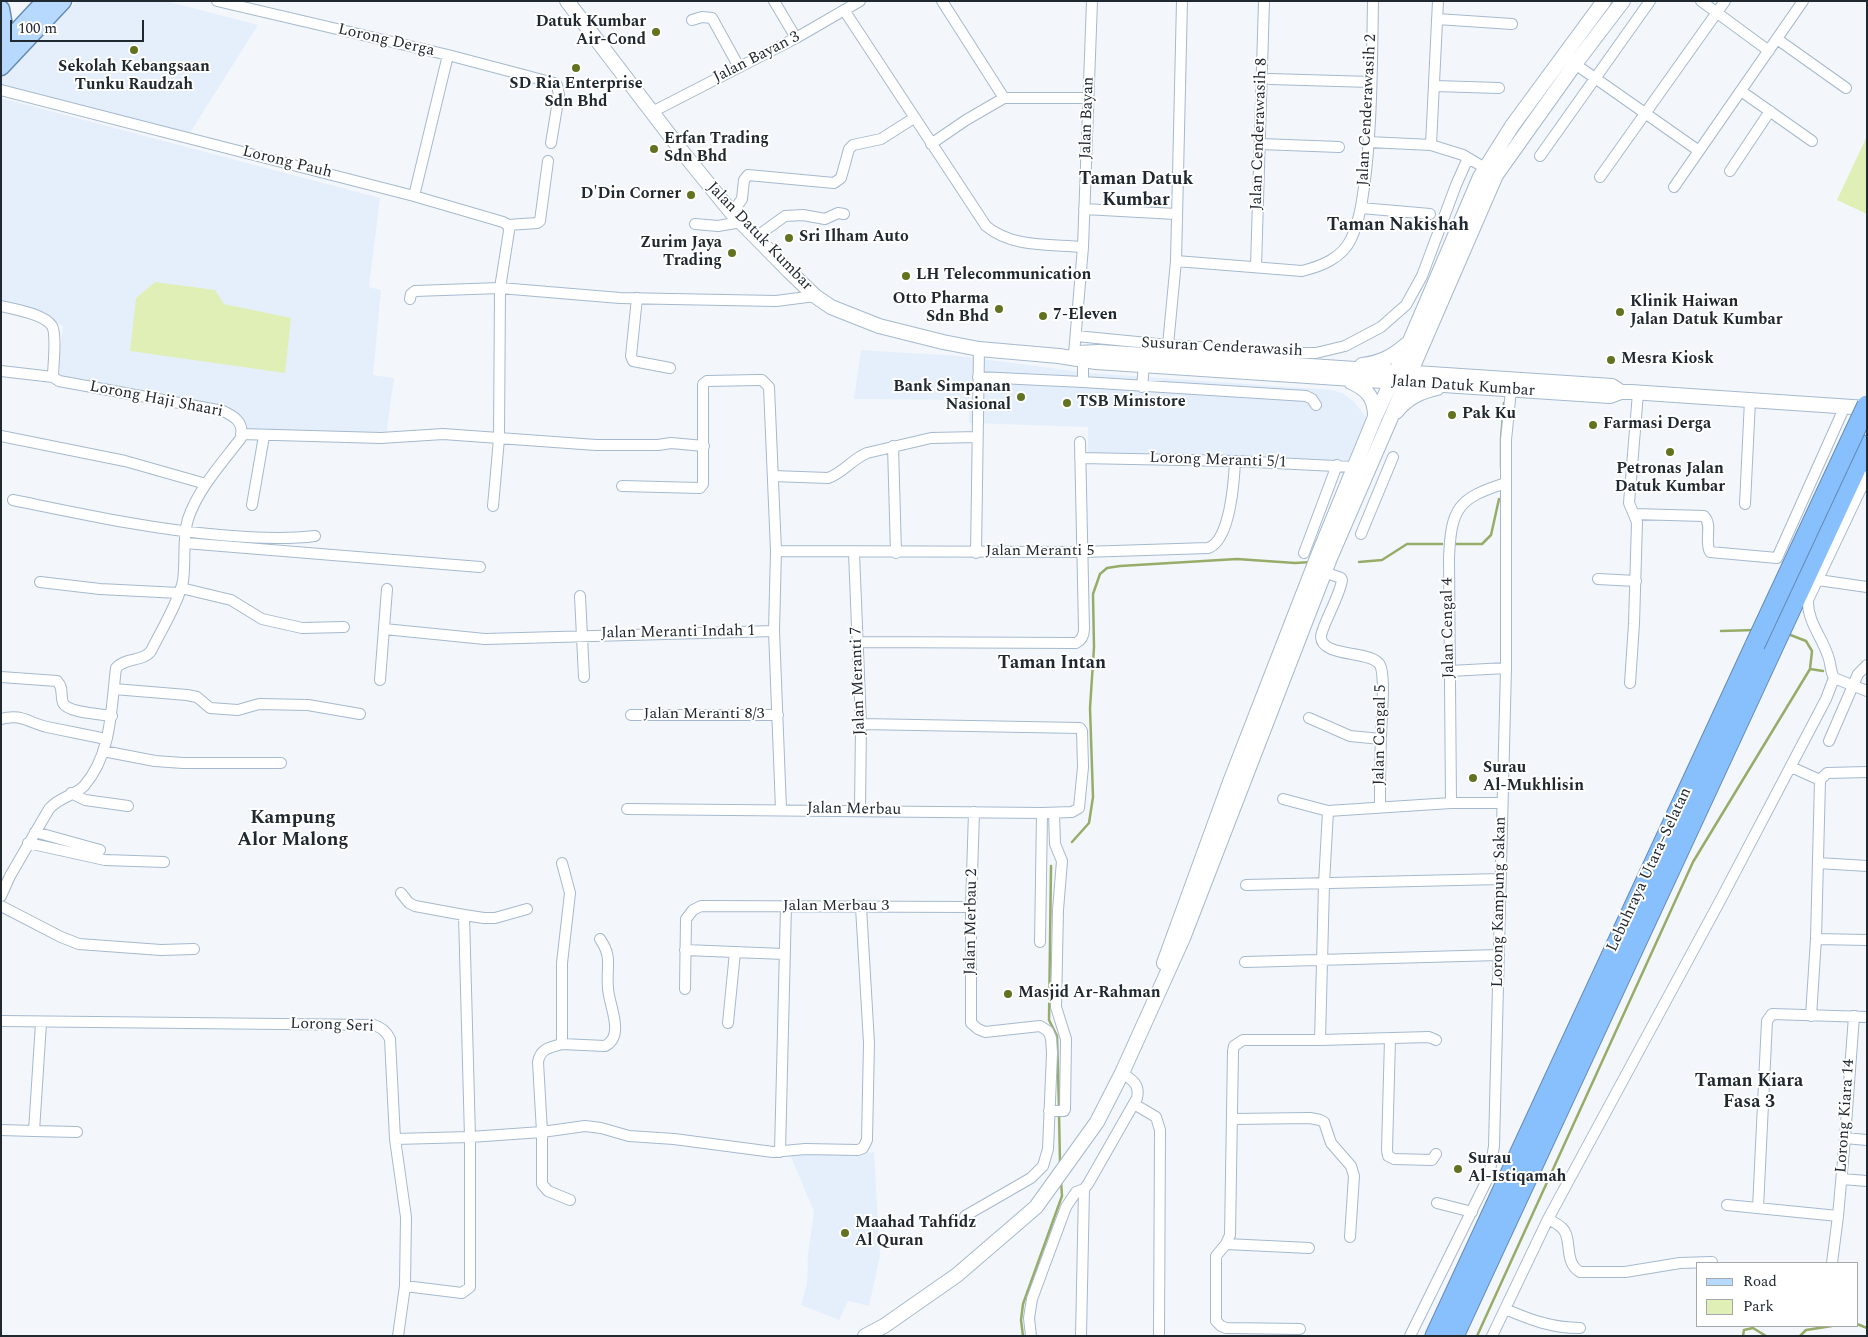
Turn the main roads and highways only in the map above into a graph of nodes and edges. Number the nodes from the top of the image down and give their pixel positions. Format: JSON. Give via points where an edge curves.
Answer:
{"nodes":[{"id":1,"x":45,"y":1,"type":"edge"},
{"id":2,"x":64,"y":1,"type":"edge"},
{"id":3,"x":567,"y":1,"type":"edge"},
{"id":4,"x":1604,"y":1,"type":"edge"},
{"id":5,"x":1623,"y":1,"type":"edge"},
{"id":6,"x":1,"y":9,"type":"edge"},
{"id":7,"x":1,"y":38,"type":"edge"},
{"id":8,"x":1,"y":48,"type":"edge"},
{"id":9,"x":1,"y":67,"type":"edge"},
{"id":10,"x":1416,"y":343,"type":"junction"},
{"id":11,"x":1078,"y":357,"type":"junction"},
{"id":12,"x":1340,"y":374,"type":"junction"},
{"id":13,"x":1440,"y":375,"type":"junction"},
{"id":14,"x":1400,"y":378,"type":"junction"},
{"id":15,"x":1450,"y":386,"type":"junction"},
{"id":16,"x":1616,"y":389,"type":"junction"},
{"id":17,"x":1867,"y":407,"type":"edge"},
{"id":18,"x":1375,"y":417,"type":"junction"},
{"id":19,"x":1389,"y":422,"type":"junction"},
{"id":20,"x":1867,"y":445,"type":"edge"},
{"id":21,"x":1763,"y":647,"type":"junction"},
{"id":22,"x":1208,"y":859,"type":"junction"},
{"id":23,"x":865,"y":1336,"type":"edge"},
{"id":24,"x":1435,"y":1336,"type":"edge"},
{"id":25,"x":1454,"y":1336,"type":"edge"}],
"edges":[{"from":1,"to":8,"type":"main road"},
{"from":2,"to":9,"type":"main road"},
{"from":3,"to":11,"type":"main road","name":"Jalan Datuk Kumbar","via":[[736,218],[815,296],[831,307],[879,326],[920,337],[979,349]]},
{"from":4,"to":10,"type":"main road","via":[[1485,168]]},
{"from":5,"to":10,"type":"main road","via":[[1496,175]]},
{"from":6,"to":7,"type":"main road","via":[[4,26]]},
{"from":10,"to":12,"type":"main road","via":[[1383,360]]},
{"from":10,"to":13,"type":"main road","via":[[1427,364]]},
{"from":10,"to":14,"type":"main road"},
{"from":11,"to":12,"type":"main road","name":"Jalan Datuk Kumbar","via":[[1144,365]]},
{"from":11,"to":12,"type":"main road","name":"Jalan Datuk Kumbar","via":[[1109,353]]},
{"from":12,"to":14,"type":"main road","name":"Jalan Datuk Kumbar"},
{"from":12,"to":18,"type":"main road","via":[[1369,393],[1375,406]]},
{"from":13,"to":14,"type":"main road","name":"Jalan Datuk Kumbar"},
{"from":13,"to":16,"type":"main road","name":"Jalan Datuk Kumbar"},
{"from":14,"to":15,"type":"main road","name":"Jalan Datuk Kumbar"},
{"from":14,"to":18,"type":"main road"},
{"from":14,"to":19,"type":"main road"},
{"from":15,"to":16,"type":"main road","name":"Jalan Datuk Kumbar","via":[[1610,396]]},
{"from":15,"to":19,"type":"main road","via":[[1420,393],[1407,400]]},
{"from":16,"to":17,"type":"main road","name":"Jalan Datuk Kumbar"},
{"from":17,"to":21,"type":"highway","name":"Lebuhraya Utara–Selatan","bridge":true},
{"from":18,"to":22,"type":"main road","via":[[1290,626]]},
{"from":19,"to":22,"type":"main road","via":[[1324,572]]},
{"from":20,"to":21,"type":"highway","name":"Lebuhraya Utara–Selatan"},
{"from":21,"to":24,"type":"highway","name":"Lebuhraya Utara–Selatan"},
{"from":21,"to":25,"type":"highway","name":"Lebuhraya Utara–Selatan"},
{"from":22,"to":23,"type":"main road","via":[[1157,982],[1148,1016],[1122,1073],[1084,1142],[1036,1207],[957,1276]]}]}
